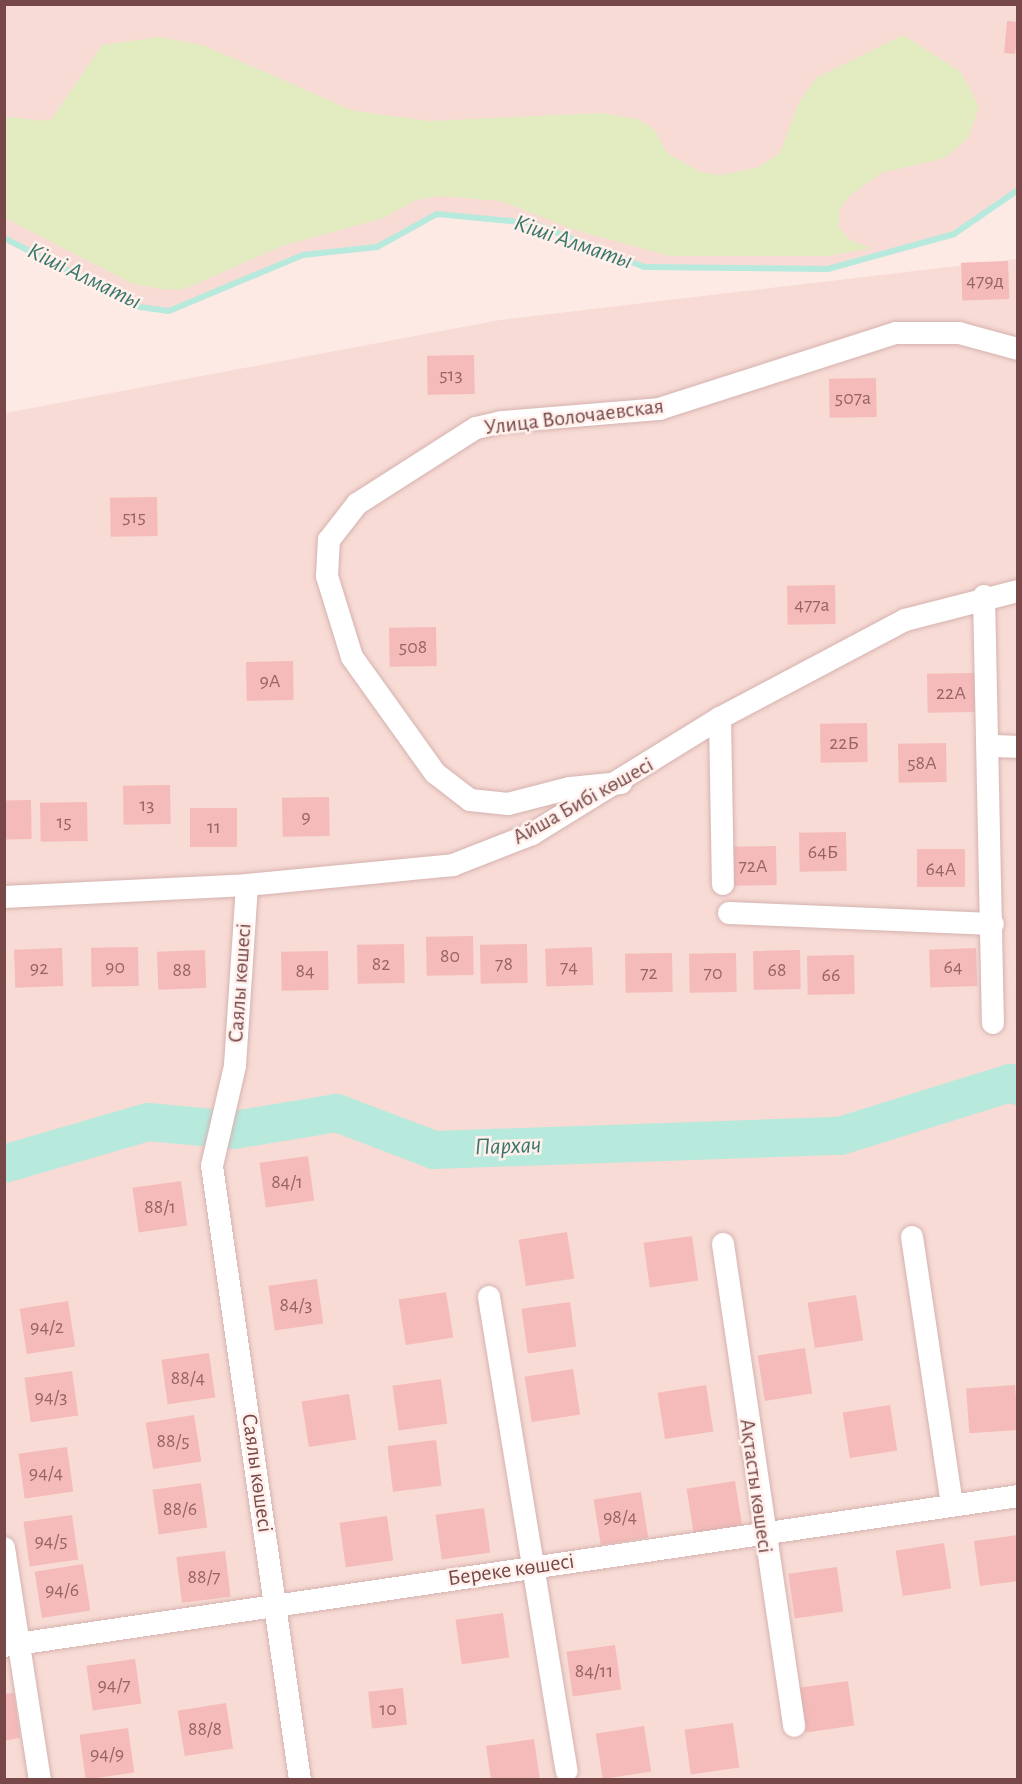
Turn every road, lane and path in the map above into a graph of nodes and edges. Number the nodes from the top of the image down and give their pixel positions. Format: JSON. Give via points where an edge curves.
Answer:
{"nodes":[{"id":1,"x":1017,"y":350,"type":"edge"},
{"id":2,"x":1017,"y":591,"type":"edge"},
{"id":3,"x":984,"y":596,"type":"junction"},
{"id":4,"x":720,"y":717,"type":"junction"},
{"id":5,"x":991,"y":747,"type":"junction"},
{"id":6,"x":1017,"y":747,"type":"edge"},
{"id":7,"x":621,"y":783,"type":"junction"},
{"id":8,"x":723,"y":884,"type":"dead end"},
{"id":9,"x":247,"y":885,"type":"junction"},
{"id":10,"x":4,"y":897,"type":"edge"},
{"id":11,"x":729,"y":913,"type":"dead end"},
{"id":12,"x":993,"y":924,"type":"junction"},
{"id":13,"x":993,"y":1023,"type":"dead end"},
{"id":14,"x":912,"y":1237,"type":"dead end"},
{"id":15,"x":723,"y":1244,"type":"dead end"},
{"id":16,"x":489,"y":1297,"type":"dead end"},
{"id":17,"x":1017,"y":1496,"type":"edge"},
{"id":18,"x":952,"y":1505,"type":"junction"},
{"id":19,"x":763,"y":1537,"type":"junction"},
{"id":20,"x":4,"y":1548,"type":"edge"},
{"id":21,"x":535,"y":1565,"type":"junction"},
{"id":22,"x":277,"y":1606,"type":"junction"},
{"id":23,"x":12,"y":1645,"type":"edge"},
{"id":24,"x":794,"y":1726,"type":"dead end"},
{"id":25,"x":567,"y":1771,"type":"dead end"},
{"id":26,"x":40,"y":1779,"type":"edge"},
{"id":27,"x":300,"y":1779,"type":"edge"}],
"edges":[{"from":1,"to":7,"type":"street","name":"Улица Волочаевская","via":[[959,333],[896,333],[659,409],[502,422],[476,428],[357,504],[328,540],[327,576],[352,657],[435,773],[470,800],[508,804],[570,788]]},
{"from":2,"to":3,"type":"street","name":"Айша Бибі көшесі"},
{"from":3,"to":4,"type":"street","name":"Айша Бибі көшесі","via":[[905,620]]},
{"from":3,"to":5,"type":"street"},
{"from":4,"to":7,"type":"street","name":"Айша Бибі көшесі"},
{"from":4,"to":8,"type":"street"},
{"from":5,"to":6,"type":"street"},
{"from":5,"to":12,"type":"street"},
{"from":7,"to":9,"type":"street","name":"Айша Бибі көшесі","via":[[532,834],[453,865]]},
{"from":9,"to":10,"type":"street","name":"Айша Бибі көшесі"},
{"from":9,"to":22,"type":"street","name":"Саялы көшесі","via":[[235,1066],[220,1116],[212,1166]]},
{"from":11,"to":12,"type":"street"},
{"from":12,"to":13,"type":"street"},
{"from":14,"to":18,"type":"street"},
{"from":15,"to":19,"type":"street","name":"Ақтасты көшесі"},
{"from":16,"to":21,"type":"street"},
{"from":17,"to":18,"type":"street","name":"Береке көшесі"},
{"from":18,"to":19,"type":"street","name":"Береке көшесі"},
{"from":19,"to":21,"type":"street","name":"Береке көшесі"},
{"from":19,"to":24,"type":"street","name":"Ақтасты көшесі"},
{"from":20,"to":23,"type":"street"},
{"from":21,"to":22,"type":"street","name":"Береке көшесі"},
{"from":21,"to":25,"type":"street"},
{"from":22,"to":23,"type":"street","name":"Береке көшесі"},
{"from":22,"to":27,"type":"street","name":"Саялы көшесі"},
{"from":23,"to":26,"type":"street"}]}
